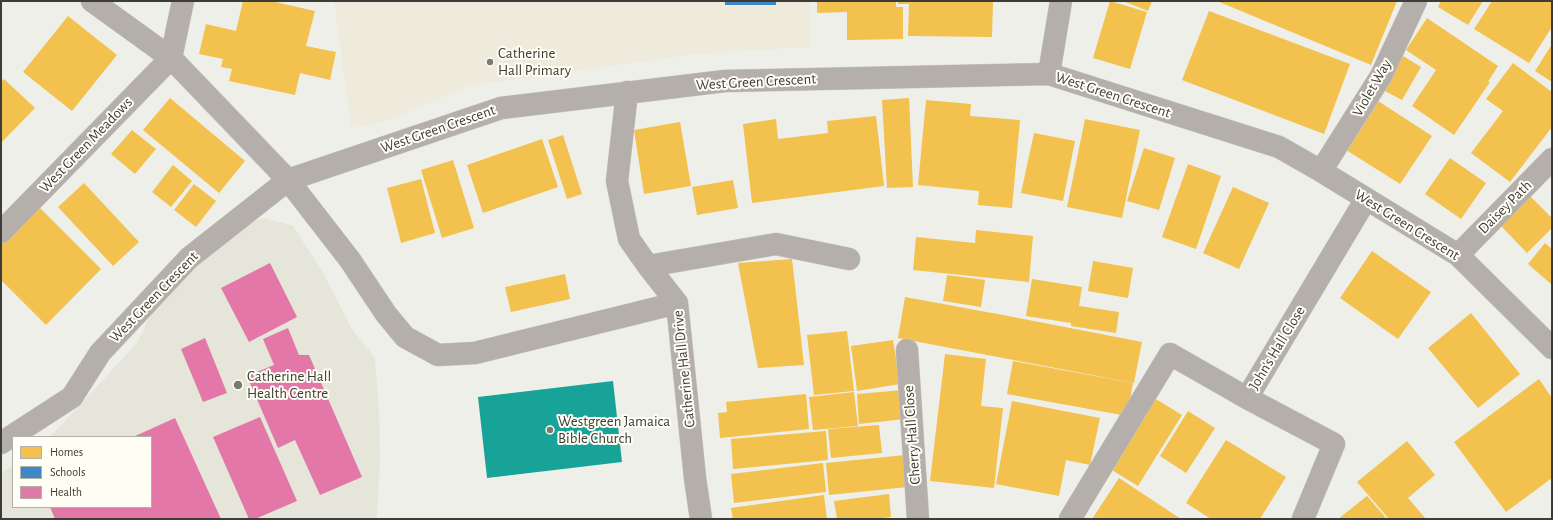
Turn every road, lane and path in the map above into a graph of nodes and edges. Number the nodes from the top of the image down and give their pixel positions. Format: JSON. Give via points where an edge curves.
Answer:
{"nodes":[{"id":1,"x":92,"y":1,"type":"edge"},
{"id":2,"x":183,"y":1,"type":"edge"},
{"id":3,"x":1061,"y":1,"type":"edge"},
{"id":4,"x":1416,"y":1,"type":"edge"},
{"id":5,"x":171,"y":58,"type":"junction"},
{"id":6,"x":1049,"y":74,"type":"junction"},
{"id":7,"x":627,"y":92,"type":"junction"},
{"id":8,"x":1552,"y":159,"type":"edge"},
{"id":9,"x":1320,"y":171,"type":"junction"},
{"id":10,"x":288,"y":180,"type":"junction"},
{"id":11,"x":1366,"y":199,"type":"junction"},
{"id":12,"x":1,"y":232,"type":"edge"},
{"id":13,"x":1458,"y":254,"type":"junction"},
{"id":14,"x":849,"y":259,"type":"dead end"},
{"id":15,"x":648,"y":266,"type":"junction"},
{"id":16,"x":677,"y":303,"type":"junction"},
{"id":17,"x":1552,"y":348,"type":"edge"},
{"id":18,"x":907,"y":350,"type":"dead end"},
{"id":19,"x":1247,"y":398,"type":"junction"},
{"id":20,"x":1,"y":443,"type":"edge"},
{"id":21,"x":702,"y":519,"type":"edge"},
{"id":22,"x":918,"y":519,"type":"edge"},
{"id":23,"x":1070,"y":519,"type":"edge"},
{"id":24,"x":1303,"y":519,"type":"edge"}],
"edges":[{"from":1,"to":5,"type":"street"},
{"from":2,"to":5,"type":"street"},
{"from":3,"to":6,"type":"street"},
{"from":4,"to":9,"type":"street","name":"Violet Way","via":[[1381,76]]},
{"from":5,"to":10,"type":"street"},
{"from":5,"to":12,"type":"street","name":"West Green Meadows"},
{"from":6,"to":7,"type":"street","name":"West Green Crescent","via":[[725,80]]},
{"from":6,"to":9,"type":"street","name":"West Green Crescent","via":[[1279,147]]},
{"from":7,"to":10,"type":"street","name":"West Green Crescent","via":[[501,108]]},
{"from":7,"to":15,"type":"street","name":"Catherine Hall Drive","via":[[617,181],[629,239]]},
{"from":8,"to":13,"type":"street","name":"Daisey Path"},
{"from":9,"to":11,"type":"street","name":"West Green Crescent"},
{"from":10,"to":16,"type":"street","via":[[350,260],[404,337],[438,355],[475,353]]},
{"from":10,"to":20,"type":"street","name":"West Green Crescent","via":[[189,258],[100,353],[72,397]]},
{"from":11,"to":13,"type":"street","name":"West Green Crescent"},
{"from":11,"to":19,"type":"street","name":"John's Hall Close"},
{"from":13,"to":17,"type":"street","name":"West Green Crescent"},
{"from":14,"to":15,"type":"street","via":[[776,244]]},
{"from":15,"to":16,"type":"street","name":"Catherine Hall Drive"},
{"from":16,"to":21,"type":"street","name":"Catherine Hall Drive","via":[[695,478]]},
{"from":18,"to":22,"type":"street","name":"Cherry Hall Close"},
{"from":19,"to":23,"type":"street","name":"John's Hall Close","via":[[1170,354]]},
{"from":19,"to":24,"type":"street","via":[[1334,444]]}]}
